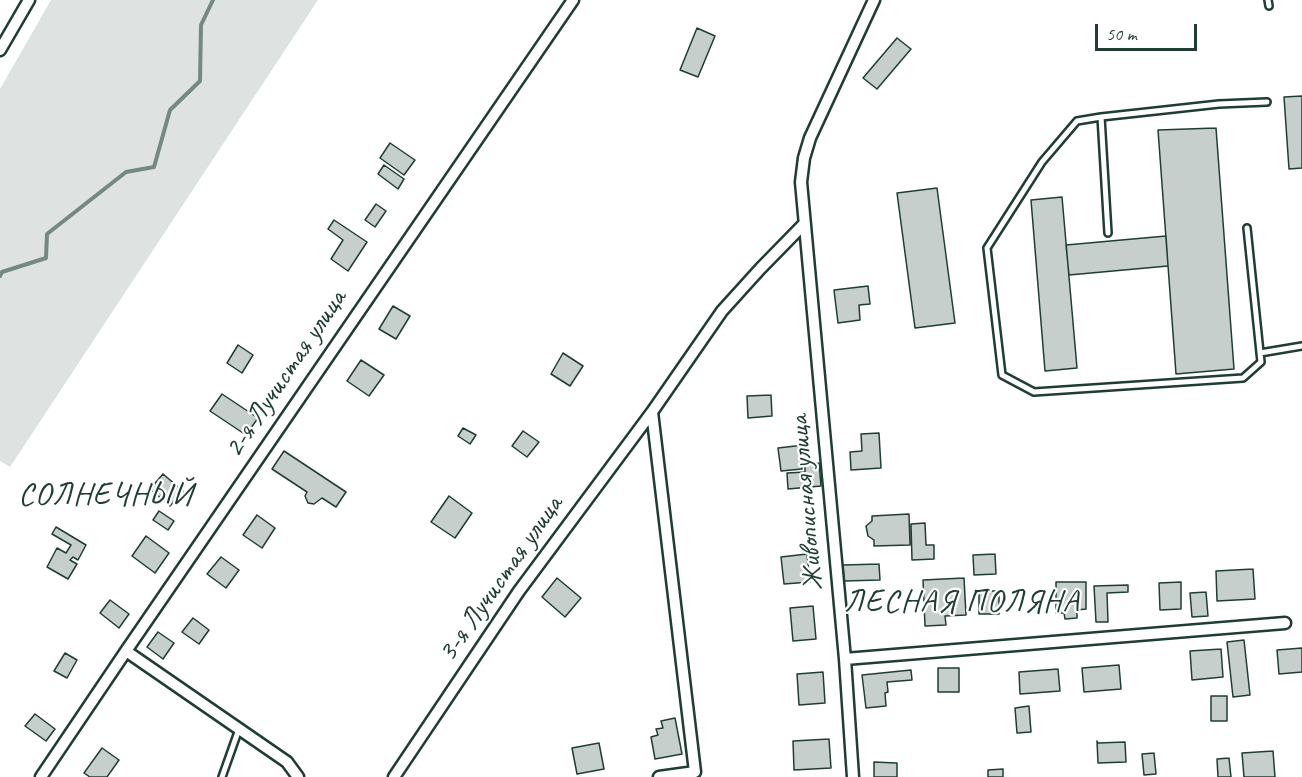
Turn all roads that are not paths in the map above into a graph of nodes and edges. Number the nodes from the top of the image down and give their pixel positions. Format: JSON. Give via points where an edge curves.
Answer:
{"nodes":[{"id":1,"x":29,"y":0,"type":"edge"},
{"id":2,"x":573,"y":0,"type":"edge"},
{"id":3,"x":874,"y":0,"type":"edge"},
{"id":4,"x":5,"y":33,"type":"edge"},
{"id":5,"x":0,"y":50,"type":"edge"},
{"id":6,"x":1268,"y":102,"type":"dead end"},
{"id":7,"x":1101,"y":117,"type":"junction"},
{"id":8,"x":804,"y":224,"type":"junction"},
{"id":9,"x":1247,"y":228,"type":"dead end"},
{"id":10,"x":1108,"y":233,"type":"dead end"},
{"id":11,"x":1302,"y":346,"type":"edge"},
{"id":12,"x":1260,"y":353,"type":"junction"},
{"id":13,"x":652,"y":412,"type":"junction"},
{"id":14,"x":1285,"y":623,"type":"dead end"},
{"id":15,"x":126,"y":651,"type":"junction"},
{"id":16,"x":845,"y":659,"type":"junction"},
{"id":17,"x":239,"y":729,"type":"junction"},
{"id":18,"x":41,"y":777,"type":"edge"},
{"id":19,"x":222,"y":777,"type":"edge"},
{"id":20,"x":298,"y":777,"type":"edge"},
{"id":21,"x":394,"y":777,"type":"edge"},
{"id":22,"x":659,"y":777,"type":"edge"},
{"id":23,"x":854,"y":777,"type":"edge"}],
"edges":[{"from":1,"to":4,"type":"street"},
{"from":2,"to":15,"type":"street","name":"2-я Лучистая улица"},
{"from":3,"to":8,"type":"street","name":"Живописная улица","via":[[810,138],[801,182]]},
{"from":4,"to":5,"type":"street"},
{"from":6,"to":7,"type":"lane"},
{"from":7,"to":10,"type":"lane"},
{"from":7,"to":12,"type":"lane","via":[[1077,121],[1042,162],[987,248],[1002,375],[1034,392],[1243,378],[1261,362]]},
{"from":8,"to":13,"type":"street","name":"3-я Лучистая улица","via":[[722,311]]},
{"from":8,"to":16,"type":"street","name":"Живописная улица"},
{"from":9,"to":12,"type":"lane"},
{"from":11,"to":12,"type":"lane"},
{"from":13,"to":21,"type":"street","name":"3-я Лучистая улица","via":[[519,591]]},
{"from":13,"to":22,"type":"street","via":[[695,772]]},
{"from":14,"to":16,"type":"street"},
{"from":15,"to":17,"type":"street"},
{"from":15,"to":18,"type":"street","name":"2-я Лучистая улица"},
{"from":16,"to":23,"type":"street","name":"Живописная улица"},
{"from":17,"to":19,"type":"lane"},
{"from":17,"to":20,"type":"street","via":[[287,762]]}]}
